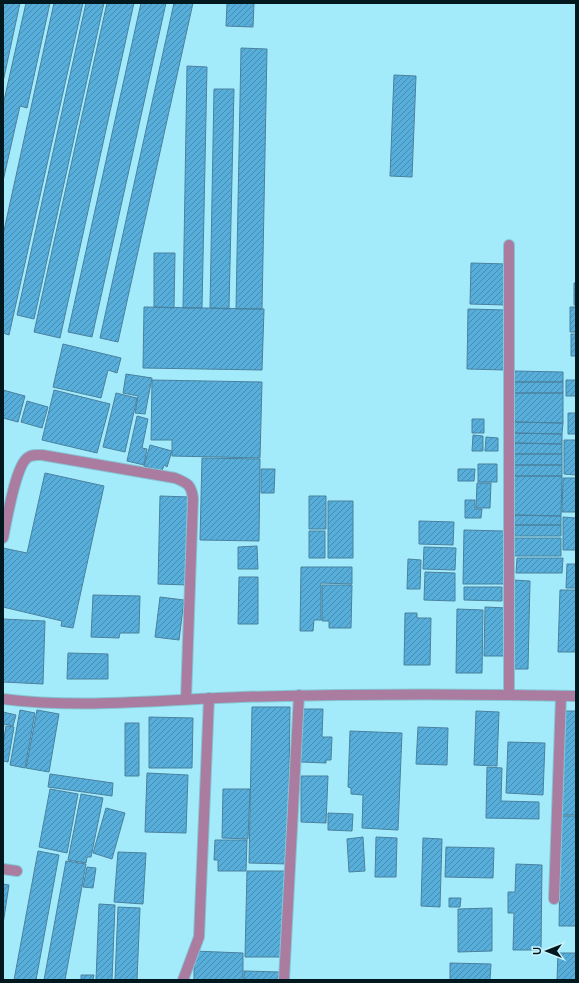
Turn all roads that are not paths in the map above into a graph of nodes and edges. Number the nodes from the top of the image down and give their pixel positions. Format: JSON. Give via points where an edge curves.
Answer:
{"nodes":[{"id":1,"x":509,"y":245,"type":"dead end"},
{"id":2,"x":3,"y":538,"type":"edge"},
{"id":3,"x":299,"y":695,"type":"junction"},
{"id":4,"x":509,"y":695,"type":"junction"},
{"id":5,"x":561,"y":696,"type":"junction"},
{"id":6,"x":576,"y":696,"type":"edge"},
{"id":7,"x":209,"y":698,"type":"junction"},
{"id":8,"x":3,"y":699,"type":"edge"},
{"id":9,"x":186,"y":699,"type":"junction"},
{"id":10,"x":3,"y":869,"type":"edge"},
{"id":11,"x":17,"y":872,"type":"dead end"},
{"id":12,"x":554,"y":898,"type":"dead end"},
{"id":13,"x":183,"y":980,"type":"edge"},
{"id":14,"x":284,"y":980,"type":"edge"}],
"edges":[{"from":1,"to":4,"type":"street"},
{"from":2,"to":9,"type":"street","via":[[19,472],[32,454],[175,478],[188,484],[193,498]]},
{"from":3,"to":4,"type":"street"},
{"from":3,"to":7,"type":"street"},
{"from":3,"to":14,"type":"street"},
{"from":4,"to":5,"type":"street"},
{"from":5,"to":6,"type":"street"},
{"from":5,"to":12,"type":"street"},
{"from":7,"to":9,"type":"street"},
{"from":7,"to":13,"type":"street","via":[[199,937]]},
{"from":8,"to":9,"type":"street","via":[[34,703]]},
{"from":10,"to":11,"type":"street"}]}
